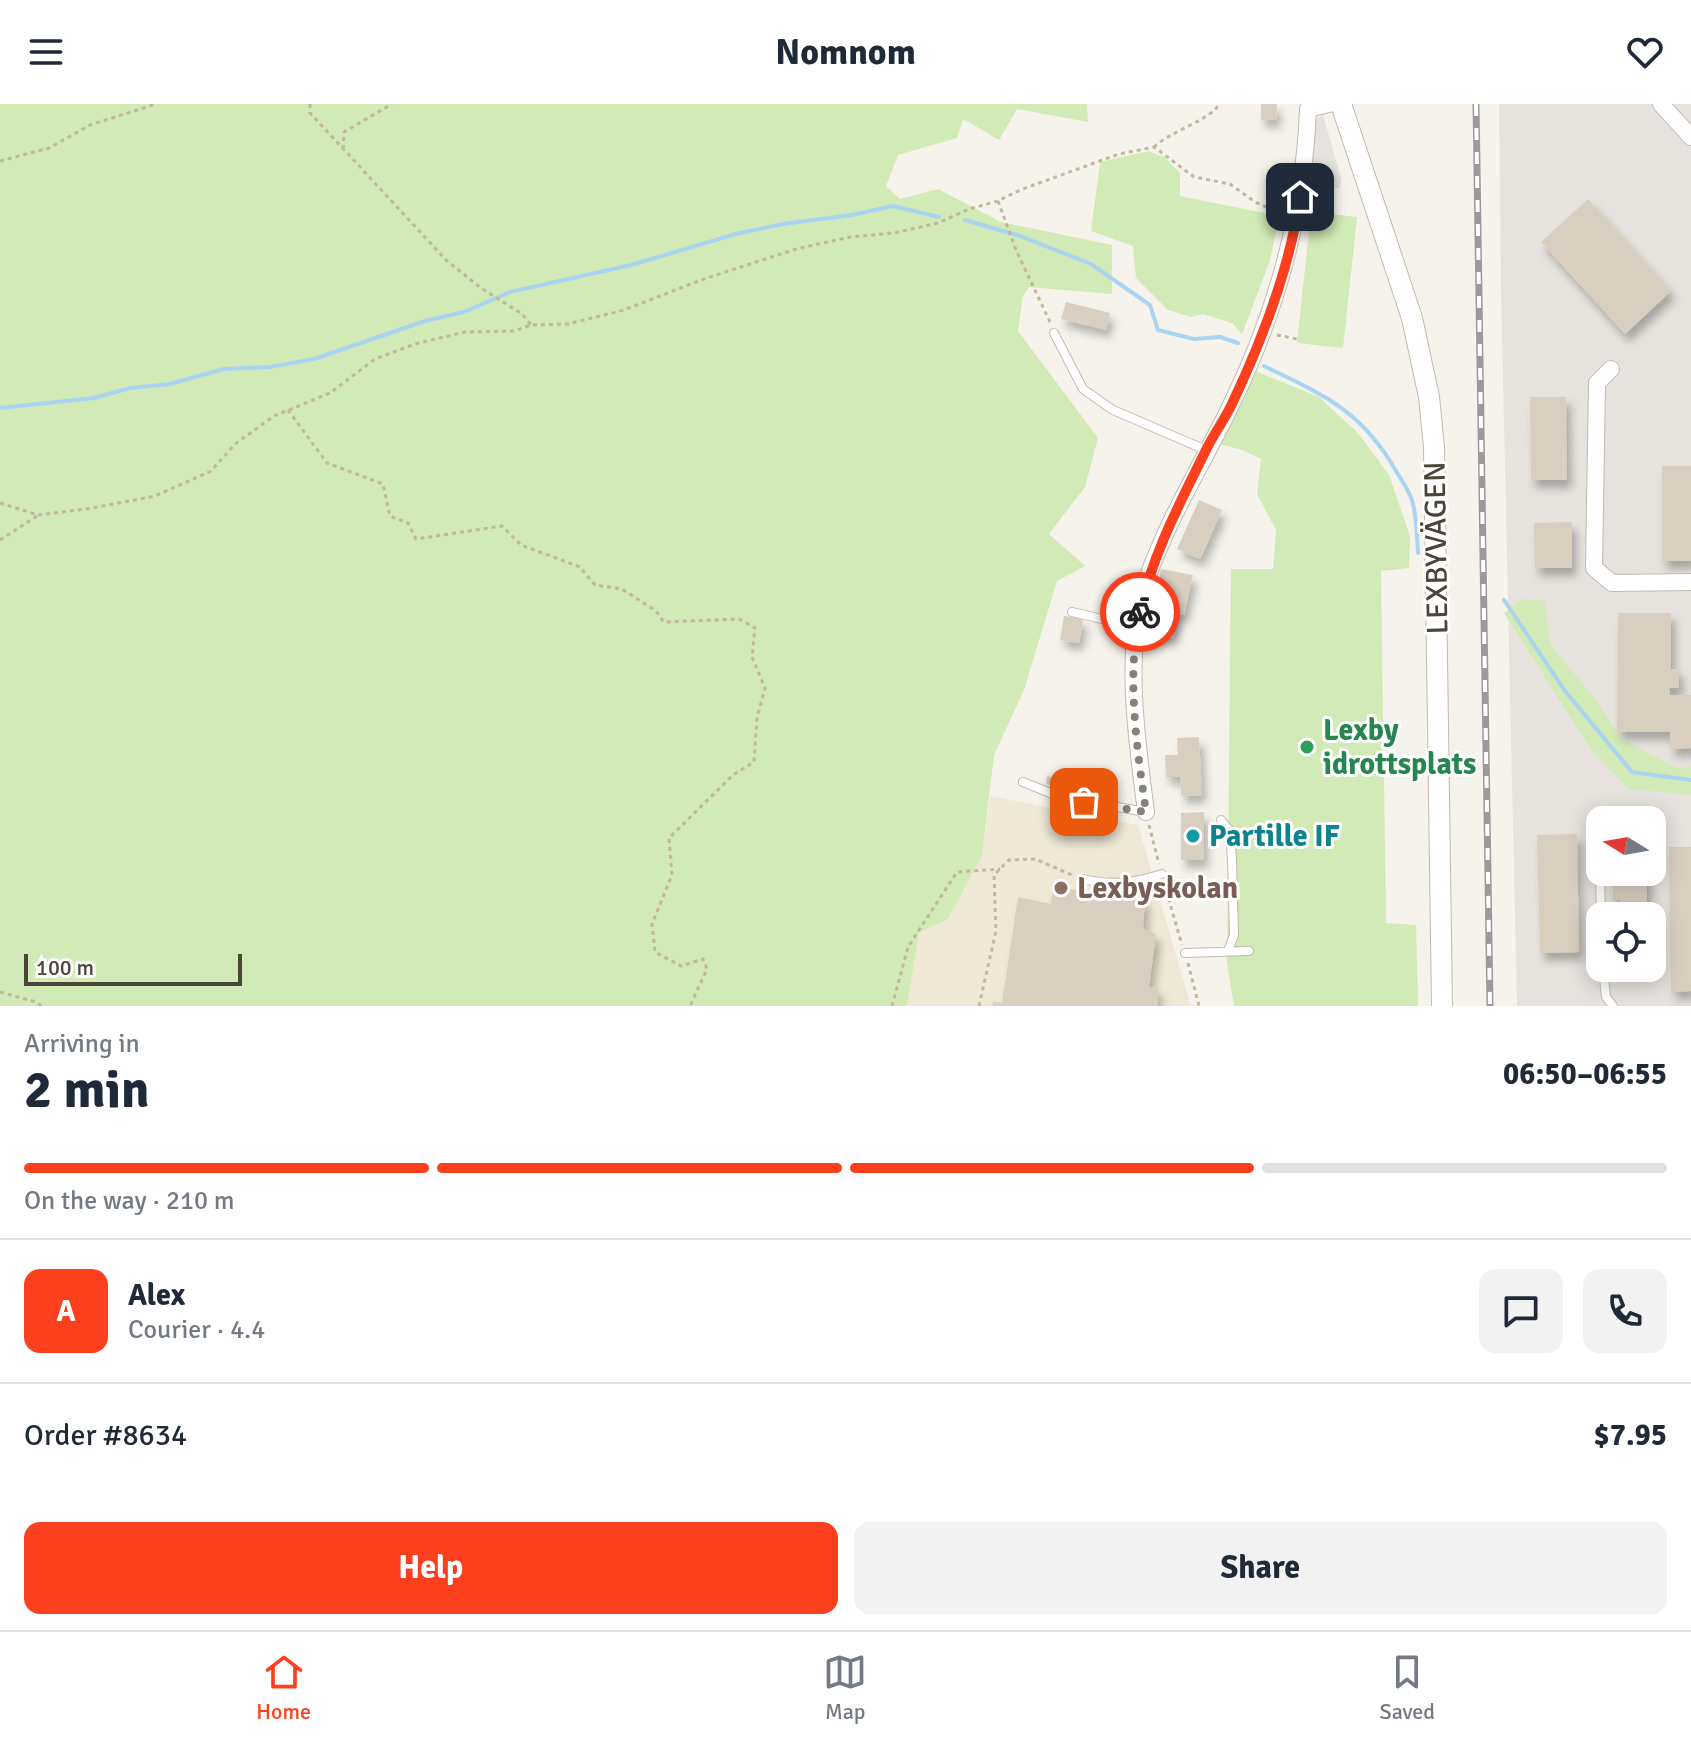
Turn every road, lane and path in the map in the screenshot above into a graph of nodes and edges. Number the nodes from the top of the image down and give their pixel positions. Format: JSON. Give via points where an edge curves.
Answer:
{"nodes":[{"id":1,"x":156,"y":104,"type":"edge"},
{"id":2,"x":310,"y":104,"type":"edge"},
{"id":3,"x":392,"y":104,"type":"edge"},
{"id":4,"x":1219,"y":104,"type":"edge"},
{"id":5,"x":1329,"y":104,"type":"edge"},
{"id":6,"x":1341,"y":104,"type":"edge"},
{"id":7,"x":1661,"y":104,"type":"edge"},
{"id":8,"x":1307,"y":106,"type":"edge"},
{"id":9,"x":1690,"y":135,"type":"edge"},
{"id":10,"x":1154,"y":147,"type":"junction"},
{"id":11,"x":343,"y":149,"type":"junction"},
{"id":12,"x":0,"y":161,"type":"edge"},
{"id":13,"x":998,"y":201,"type":"junction"},
{"id":14,"x":1297,"y":217,"type":"junction"},
{"id":15,"x":531,"y":325,"type":"junction"},
{"id":16,"x":1054,"y":333,"type":"joint"},
{"id":17,"x":1262,"y":333,"type":"junction"},
{"id":18,"x":1297,"y":339,"type":"dead end"},
{"id":19,"x":1611,"y":369,"type":"dead end"},
{"id":20,"x":288,"y":410,"type":"junction"},
{"id":21,"x":1206,"y":450,"type":"junction"},
{"id":22,"x":0,"y":503,"type":"edge"},
{"id":23,"x":38,"y":515,"type":"junction"},
{"id":24,"x":0,"y":540,"type":"edge"},
{"id":25,"x":1691,"y":582,"type":"edge"},
{"id":26,"x":1072,"y":612,"type":"dead end"},
{"id":27,"x":1136,"y":627,"type":"junction"},
{"id":28,"x":1023,"y":782,"type":"dead end"},
{"id":29,"x":1146,"y":812,"type":"junction"},
{"id":30,"x":1221,"y":820,"type":"dead end"},
{"id":31,"x":1000,"y":869,"type":"junction"},
{"id":32,"x":1162,"y":874,"type":"junction"},
{"id":33,"x":1083,"y":879,"type":"joint"},
{"id":34,"x":1228,"y":951,"type":"junction"},
{"id":35,"x":1249,"y":951,"type":"dead end"},
{"id":36,"x":1185,"y":953,"type":"junction"},
{"id":37,"x":1604,"y":982,"type":"edge"},
{"id":38,"x":0,"y":992,"type":"edge"},
{"id":39,"x":42,"y":1006,"type":"edge"},
{"id":40,"x":690,"y":1006,"type":"edge"},
{"id":41,"x":892,"y":1006,"type":"edge"},
{"id":42,"x":979,"y":1006,"type":"edge"},
{"id":43,"x":1199,"y":1006,"type":"edge"},
{"id":44,"x":1442,"y":1006,"type":"edge"},
{"id":45,"x":1613,"y":1006,"type":"edge"}],
"edges":[{"from":1,"to":12,"type":"path","via":[[90,125],[49,148]]},
{"from":2,"to":11,"type":"path","via":[[310,113]]},
{"from":3,"to":11,"type":"path","via":[[344,132]]},
{"from":4,"to":10,"type":"path","via":[[1209,117]]},
{"from":5,"to":8,"type":"street"},
{"from":6,"to":44,"type":"street","name":"LEXBYVÄGEN","via":[[1412,318],[1429,397]]},
{"from":7,"to":9,"type":"street"},
{"from":8,"to":14,"type":"street"},
{"from":10,"to":13,"type":"path","via":[[1119,154]]},
{"from":10,"to":14,"type":"path","via":[[1194,177],[1230,184],[1255,202]]},
{"from":11,"to":15,"type":"path","via":[[447,261]]},
{"from":13,"to":15,"type":"path","via":[[924,226],[796,249],[624,310],[568,324]]},
{"from":13,"to":16,"type":"path"},
{"from":14,"to":17,"type":"street"},
{"from":15,"to":20,"type":"path","via":[[415,344],[375,359],[330,393]]},
{"from":16,"to":21,"type":"lane","via":[[1083,389],[1113,410]]},
{"from":17,"to":18,"type":"path"},
{"from":17,"to":21,"type":"street"},
{"from":19,"to":25,"type":"street","via":[[1597,383],[1594,568],[1612,583]]},
{"from":20,"to":23,"type":"path","via":[[235,444],[211,471],[155,496]]},
{"from":20,"to":40,"type":"path","via":[[327,463],[383,484],[390,516],[408,523],[416,539],[502,526],[521,545],[580,567],[595,585],[622,589],[664,622],[739,619],[755,628],[752,657],[765,688],[754,762],[733,775],[669,838],[672,875],[652,924],[655,952],[681,966],[703,959],[707,969]]},
{"from":21,"to":27,"type":"street","via":[[1146,583]]},
{"from":22,"to":23,"type":"path"},
{"from":23,"to":24,"type":"path"},
{"from":26,"to":27,"type":"lane"},
{"from":27,"to":29,"type":"street","via":[[1137,742]]},
{"from":28,"to":29,"type":"lane","via":[[1060,797]]},
{"from":29,"to":32,"type":"path"},
{"from":30,"to":34,"type":"lane","via":[[1230,831],[1232,860],[1234,935]]},
{"from":31,"to":33,"type":"path","via":[[1009,860],[1035,859]]},
{"from":31,"to":41,"type":"path","via":[[957,872],[908,947]]},
{"from":31,"to":42,"type":"path","via":[[994,875],[996,931]]},
{"from":32,"to":33,"type":"lane","via":[[1128,883]]},
{"from":32,"to":36,"type":"path"},
{"from":34,"to":35,"type":"lane"},
{"from":34,"to":36,"type":"lane"},
{"from":36,"to":43,"type":"path"},
{"from":37,"to":45,"type":"lane"},
{"from":38,"to":39,"type":"path"}]}
